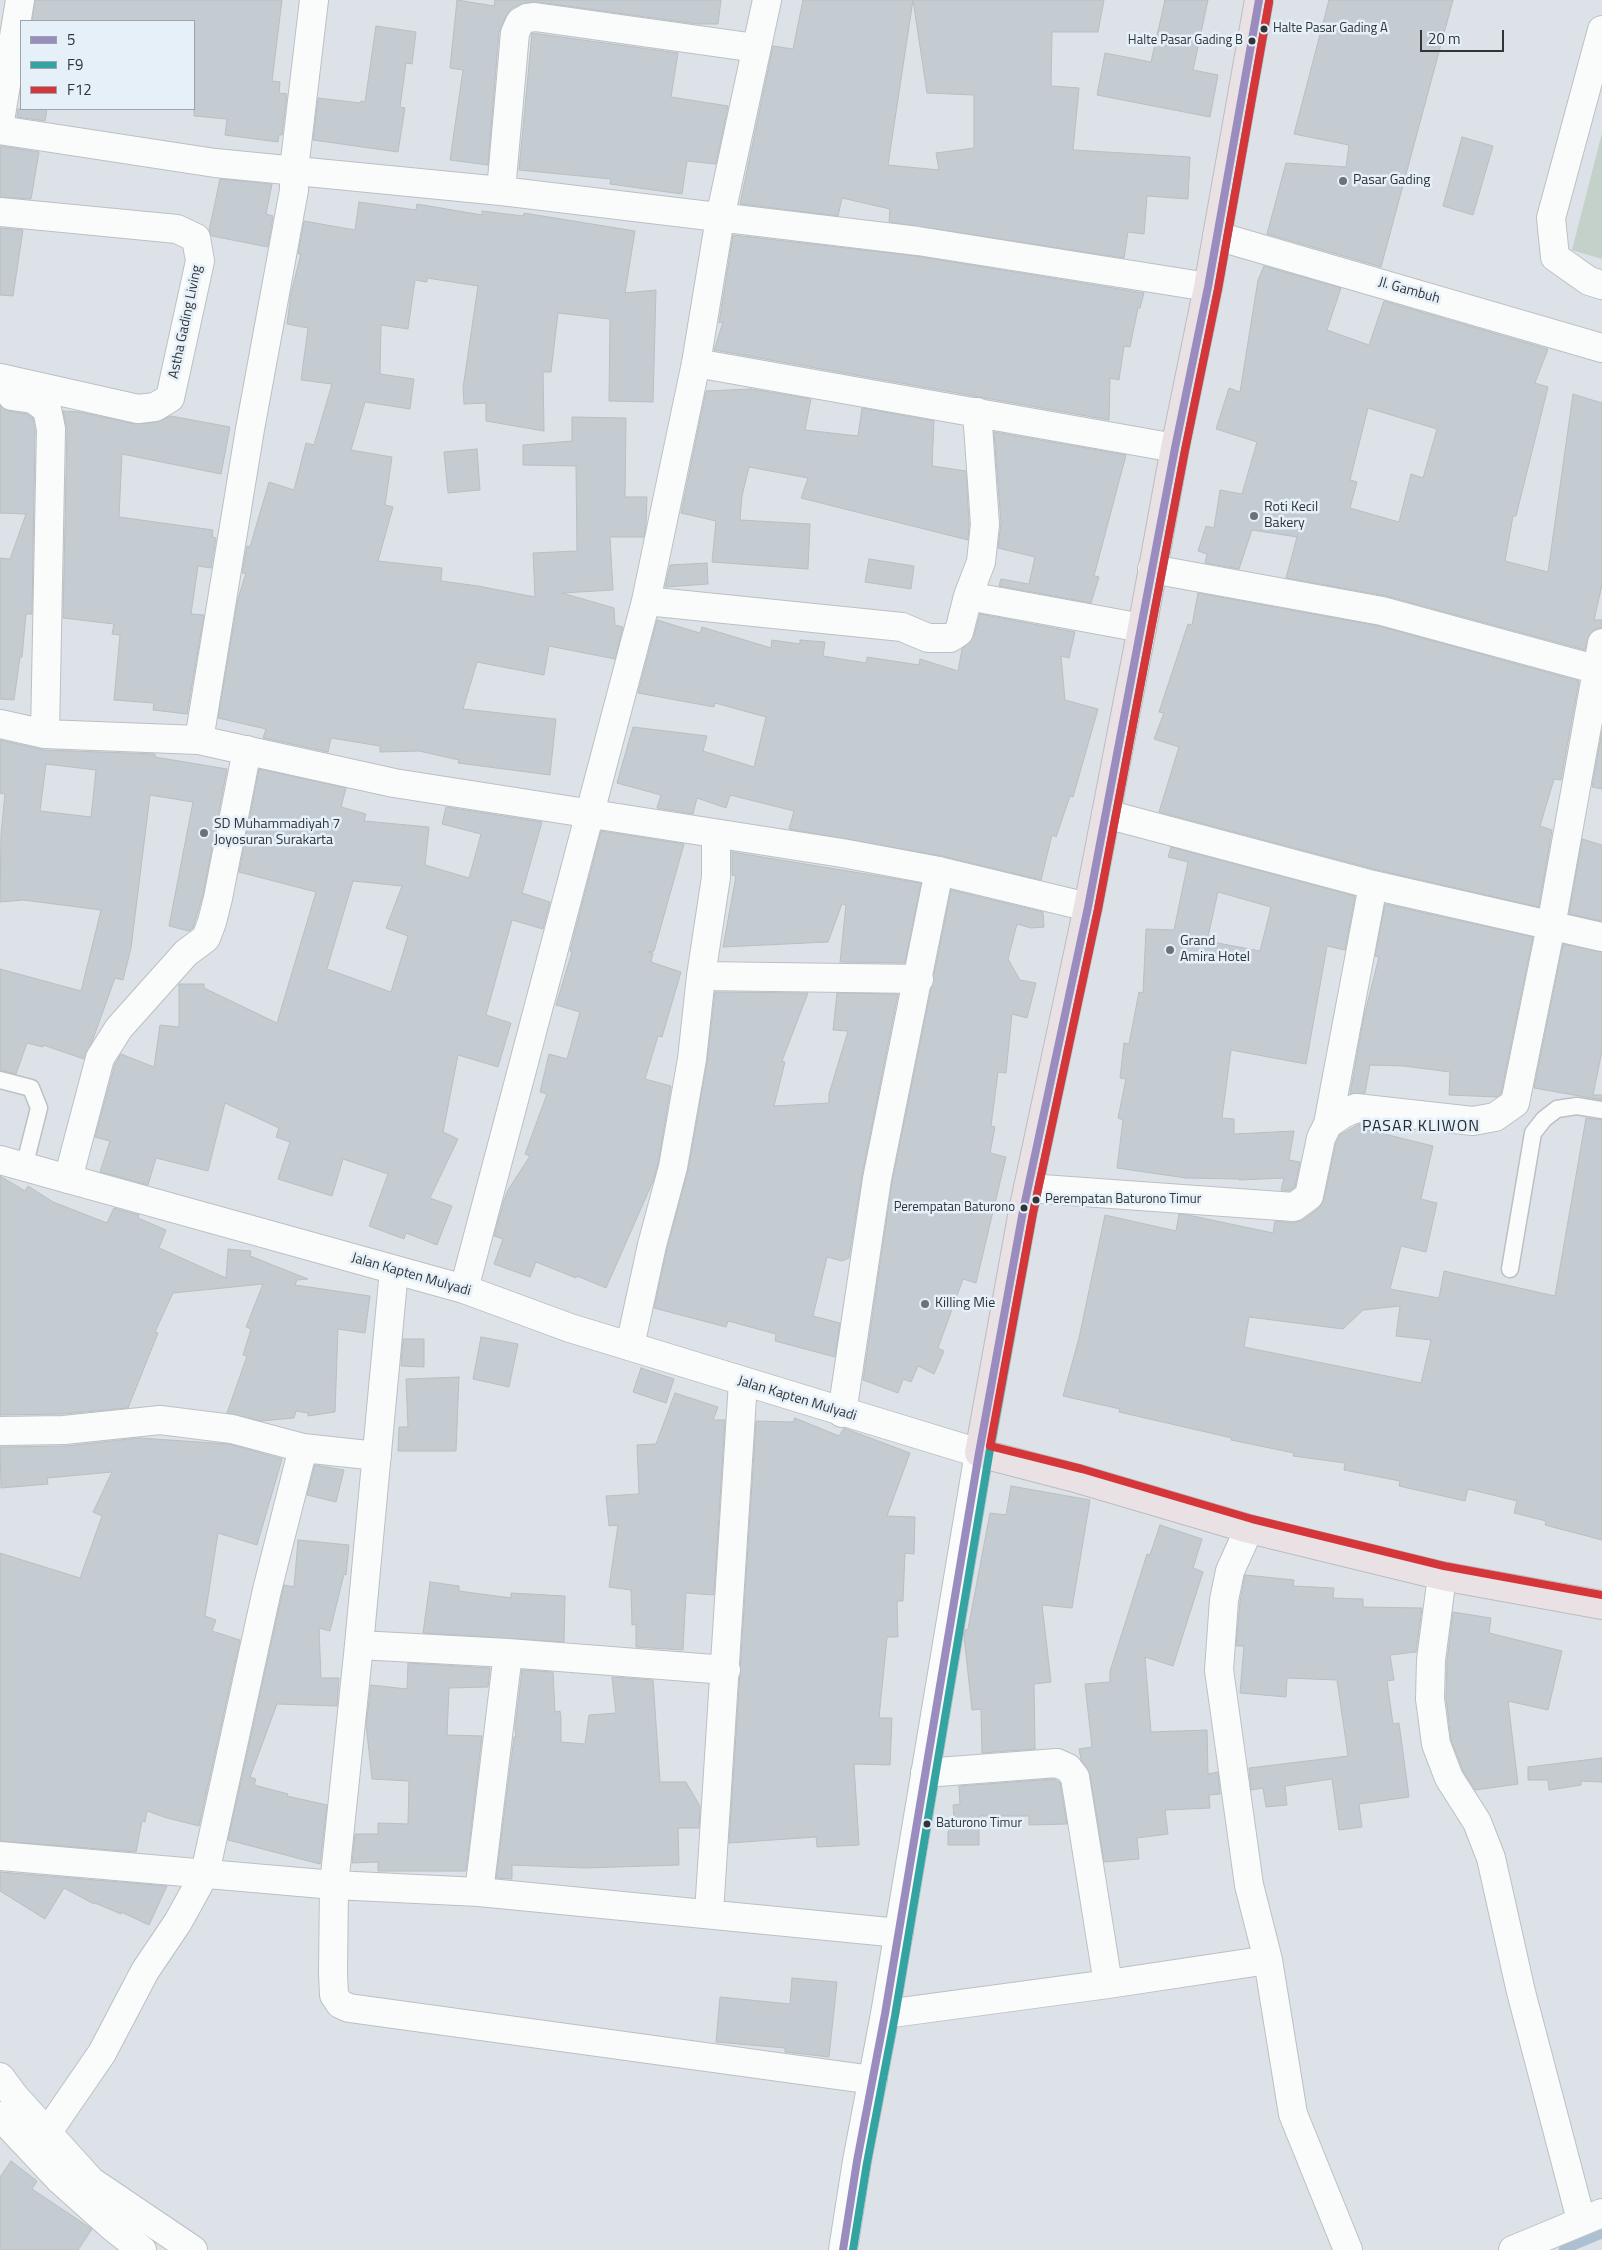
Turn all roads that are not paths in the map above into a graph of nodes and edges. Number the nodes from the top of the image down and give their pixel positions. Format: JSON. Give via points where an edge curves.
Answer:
{"nodes":[{"id":1,"x":20,"y":0,"type":"edge"},
{"id":2,"x":314,"y":0,"type":"edge"},
{"id":3,"x":767,"y":0,"type":"edge"},
{"id":4,"x":1259,"y":0,"type":"edge"},
{"id":5,"x":1602,"y":30,"type":"edge"},
{"id":6,"x":756,"y":48,"type":"junction"},
{"id":7,"x":0,"y":120,"type":"edge"},
{"id":8,"x":0,"y":130,"type":"edge"},
{"id":9,"x":294,"y":169,"type":"junction"},
{"id":10,"x":502,"y":191,"type":"junction"},
{"id":11,"x":0,"y":212,"type":"edge"},
{"id":12,"x":720,"y":218,"type":"junction"},
{"id":13,"x":1217,"y":236,"type":"junction"},
{"id":14,"x":1602,"y":285,"type":"edge"},
{"id":15,"x":1208,"y":287,"type":"junction"},
{"id":16,"x":1602,"y":348,"type":"edge"},
{"id":17,"x":696,"y":363,"type":"junction"},
{"id":18,"x":0,"y":378,"type":"edge"},
{"id":19,"x":0,"y":394,"type":"edge"},
{"id":20,"x":977,"y":412,"type":"junction"},
{"id":21,"x":1175,"y":448,"type":"junction"},
{"id":22,"x":1152,"y":569,"type":"junction"},
{"id":23,"x":968,"y":596,"type":"junction"},
{"id":24,"x":646,"y":601,"type":"junction"},
{"id":25,"x":1142,"y":628,"type":"junction"},
{"id":26,"x":1602,"y":643,"type":"edge"},
{"id":27,"x":1599,"y":670,"type":"edge"},
{"id":28,"x":0,"y":724,"type":"edge"},
{"id":29,"x":45,"y":734,"type":"junction"},
{"id":30,"x":199,"y":740,"type":"junction"},
{"id":31,"x":246,"y":750,"type":"junction"},
{"id":32,"x":1106,"y":814,"type":"junction"},
{"id":33,"x":590,"y":815,"type":"junction"},
{"id":34,"x":716,"y":834,"type":"junction"},
{"id":35,"x":939,"y":871,"type":"junction"},
{"id":36,"x":1372,"y":885,"type":"junction"},
{"id":37,"x":1088,"y":907,"type":"junction"},
{"id":38,"x":1552,"y":926,"type":"junction"},
{"id":39,"x":1602,"y":937,"type":"edge"},
{"id":40,"x":702,"y":976,"type":"junction"},
{"id":41,"x":919,"y":978,"type":"junction"},
{"id":42,"x":0,"y":1080,"type":"edge"},
{"id":43,"x":1602,"y":1110,"type":"edge"},
{"id":44,"x":1328,"y":1124,"type":"junction"},
{"id":45,"x":12,"y":1163,"type":"edge"},
{"id":46,"x":68,"y":1179,"type":"junction"},
{"id":47,"x":1028,"y":1188,"type":"junction"},
{"id":48,"x":1510,"y":1269,"type":"dead end"},
{"id":49,"x":394,"y":1270,"type":"junction"},
{"id":50,"x":464,"y":1289,"type":"junction"},
{"id":51,"x":630,"y":1346,"type":"junction"},
{"id":52,"x":743,"y":1382,"type":"junction"},
{"id":53,"x":842,"y":1412,"type":"junction"},
{"id":54,"x":0,"y":1431,"type":"edge"},
{"id":55,"x":303,"y":1448,"type":"junction"},
{"id":56,"x":979,"y":1453,"type":"junction"},
{"id":57,"x":377,"y":1456,"type":"junction"},
{"id":58,"x":1249,"y":1529,"type":"junction"},
{"id":59,"x":1442,"y":1576,"type":"junction"},
{"id":60,"x":1602,"y":1605,"type":"edge"},
{"id":61,"x":359,"y":1645,"type":"junction"},
{"id":62,"x":508,"y":1653,"type":"junction"},
{"id":63,"x":726,"y":1670,"type":"junction"},
{"id":64,"x":925,"y":1773,"type":"junction"},
{"id":65,"x":0,"y":1856,"type":"edge"},
{"id":66,"x":205,"y":1873,"type":"junction"},
{"id":67,"x":334,"y":1885,"type":"junction"},
{"id":68,"x":479,"y":1892,"type":"junction"},
{"id":69,"x":708,"y":1913,"type":"junction"},
{"id":70,"x":899,"y":1933,"type":"junction"},
{"id":71,"x":1268,"y":1960,"type":"junction"},
{"id":72,"x":1108,"y":1984,"type":"junction"},
{"id":73,"x":885,"y":2014,"type":"junction"},
{"id":74,"x":0,"y":2077,"type":"edge"},
{"id":75,"x":872,"y":2080,"type":"junction"},
{"id":76,"x":1,"y":2120,"type":"edge"},
{"id":77,"x":48,"y":2133,"type":"junction"},
{"id":78,"x":1592,"y":2216,"type":"edge"},
{"id":79,"x":142,"y":2250,"type":"edge"},
{"id":80,"x":194,"y":2250,"type":"edge"},
{"id":81,"x":843,"y":2250,"type":"edge"},
{"id":82,"x":1348,"y":2250,"type":"edge"},
{"id":83,"x":1513,"y":2250,"type":"edge"}],
"edges":[{"from":1,"to":7,"type":"street"},
{"from":2,"to":9,"type":"street"},
{"from":3,"to":6,"type":"street"},
{"from":4,"to":13,"type":"main road"},
{"from":5,"to":14,"type":"street","via":[[1551,218],[1555,257],[1589,281]]},
{"from":6,"to":10,"type":"street","via":[[527,18],[520,22],[515,33]]},
{"from":6,"to":12,"type":"street"},
{"from":8,"to":9,"type":"street","via":[[214,163]]},
{"from":9,"to":10,"type":"street"},
{"from":9,"to":30,"type":"street","via":[[294,190],[250,429]]},
{"from":10,"to":12,"type":"street"},
{"from":11,"to":18,"type":"street","name":"Astha Gading Living","via":[[177,229],[196,238],[200,260],[170,398],[156,408],[138,409]]},
{"from":12,"to":15,"type":"street","via":[[918,241]]},
{"from":12,"to":17,"type":"street"},
{"from":13,"to":15,"type":"main road"},
{"from":13,"to":16,"type":"street","name":"Jl. Gambuh"},
{"from":15,"to":21,"type":"main road"},
{"from":17,"to":20,"type":"street"},
{"from":17,"to":24,"type":"street"},
{"from":19,"to":29,"type":"street","via":[[33,399],[47,409],[51,429]]},
{"from":20,"to":21,"type":"street"},
{"from":20,"to":23,"type":"street","via":[[985,524],[981,562]]},
{"from":21,"to":22,"type":"main road"},
{"from":22,"to":25,"type":"main road"},
{"from":22,"to":27,"type":"street","via":[[1382,611]]},
{"from":23,"to":24,"type":"street","via":[[959,632],[950,638],[928,638],[902,627]]},
{"from":23,"to":25,"type":"street"},
{"from":24,"to":33,"type":"street"},
{"from":25,"to":32,"type":"main road"},
{"from":26,"to":27,"type":"street"},
{"from":27,"to":38,"type":"street"},
{"from":28,"to":29,"type":"street"},
{"from":29,"to":30,"type":"street"},
{"from":30,"to":31,"type":"street"},
{"from":31,"to":33,"type":"street","via":[[394,783]]},
{"from":31,"to":46,"type":"street","via":[[218,898],[206,938],[186,953],[124,1022],[100,1058]]},
{"from":32,"to":36,"type":"street"},
{"from":32,"to":37,"type":"main road"},
{"from":33,"to":34,"type":"street"},
{"from":33,"to":50,"type":"street"},
{"from":34,"to":35,"type":"street"},
{"from":34,"to":40,"type":"street","via":[[716,877]]},
{"from":35,"to":37,"type":"street"},
{"from":35,"to":41,"type":"street"},
{"from":36,"to":38,"type":"street"},
{"from":36,"to":44,"type":"street"},
{"from":37,"to":47,"type":"main road"},
{"from":38,"to":39,"type":"street"},
{"from":38,"to":44,"type":"street","via":[[1515,1103],[1496,1117],[1473,1121],[1356,1108]]},
{"from":40,"to":41,"type":"street"},
{"from":40,"to":51,"type":"street","via":[[692,1059],[673,1167]]},
{"from":41,"to":53,"type":"street","via":[[876,1179]]},
{"from":42,"to":45,"type":"lane","via":[[31,1088],[39,1108]]},
{"from":43,"to":48,"type":"lane","via":[[1577,1106],[1557,1109],[1532,1133]]},
{"from":44,"to":47,"type":"street","via":[[1321,1138],[1309,1196],[1294,1207]]},
{"from":45,"to":46,"type":"street","name":"Jalan Kapten Mulyadi"},
{"from":46,"to":49,"type":"street","name":"Jalan Kapten Mulyadi"},
{"from":47,"to":56,"type":"main road"},
{"from":49,"to":50,"type":"street","name":"Jalan Kapten Mulyadi"},
{"from":49,"to":57,"type":"street"},
{"from":50,"to":51,"type":"street","name":"Jalan Kapten Mulyadi"},
{"from":51,"to":52,"type":"street","name":"Jalan Kapten Mulyadi"},
{"from":52,"to":53,"type":"street","name":"Jalan Kapten Mulyadi"},
{"from":52,"to":63,"type":"street"},
{"from":53,"to":56,"type":"street","name":"Jalan Kapten Mulyadi"},
{"from":54,"to":55,"type":"street","via":[[64,1430],[160,1420],[232,1429]]},
{"from":55,"to":57,"type":"street"},
{"from":55,"to":66,"type":"street","via":[[267,1590]]},
{"from":56,"to":58,"type":"main road","name":"Jalan Kapten Mulyadi"},
{"from":56,"to":64,"type":"street"},
{"from":57,"to":61,"type":"street"},
{"from":58,"to":59,"type":"main road","name":"Jalan Kapten Mulyadi"},
{"from":58,"to":71,"type":"street","via":[[1230,1571],[1224,1600],[1219,1670],[1249,1885]]},
{"from":59,"to":60,"type":"main road","name":"Jalan Kapten Mulyadi"},
{"from":59,"to":78,"type":"street","via":[[1431,1660],[1430,1698],[1436,1744],[1449,1778],[1477,1822],[1491,1858],[1521,1992]]},
{"from":61,"to":62,"type":"street"},
{"from":61,"to":67,"type":"street"},
{"from":62,"to":63,"type":"street"},
{"from":62,"to":68,"type":"street"},
{"from":63,"to":69,"type":"street"},
{"from":64,"to":70,"type":"street"},
{"from":64,"to":72,"type":"street","via":[[1057,1762],[1068,1768],[1074,1777]]},
{"from":65,"to":66,"type":"street"},
{"from":66,"to":67,"type":"street"},
{"from":66,"to":77,"type":"street","via":[[178,1922],[145,1971],[102,2053]]},
{"from":67,"to":68,"type":"street"},
{"from":67,"to":75,"type":"street","via":[[334,1995],[340,2004],[349,2008]]},
{"from":68,"to":69,"type":"street"},
{"from":69,"to":70,"type":"street"},
{"from":70,"to":73,"type":"street"},
{"from":71,"to":72,"type":"street"},
{"from":71,"to":82,"type":"street","via":[[1293,2114]]},
{"from":72,"to":73,"type":"street"},
{"from":73,"to":75,"type":"street"},
{"from":74,"to":77,"type":"street"},
{"from":75,"to":81,"type":"street"},
{"from":76,"to":79,"type":"street","via":[[59,2179]]},
{"from":77,"to":80,"type":"street","via":[[90,2181]]},
{"from":78,"to":83,"type":"street"}]}
